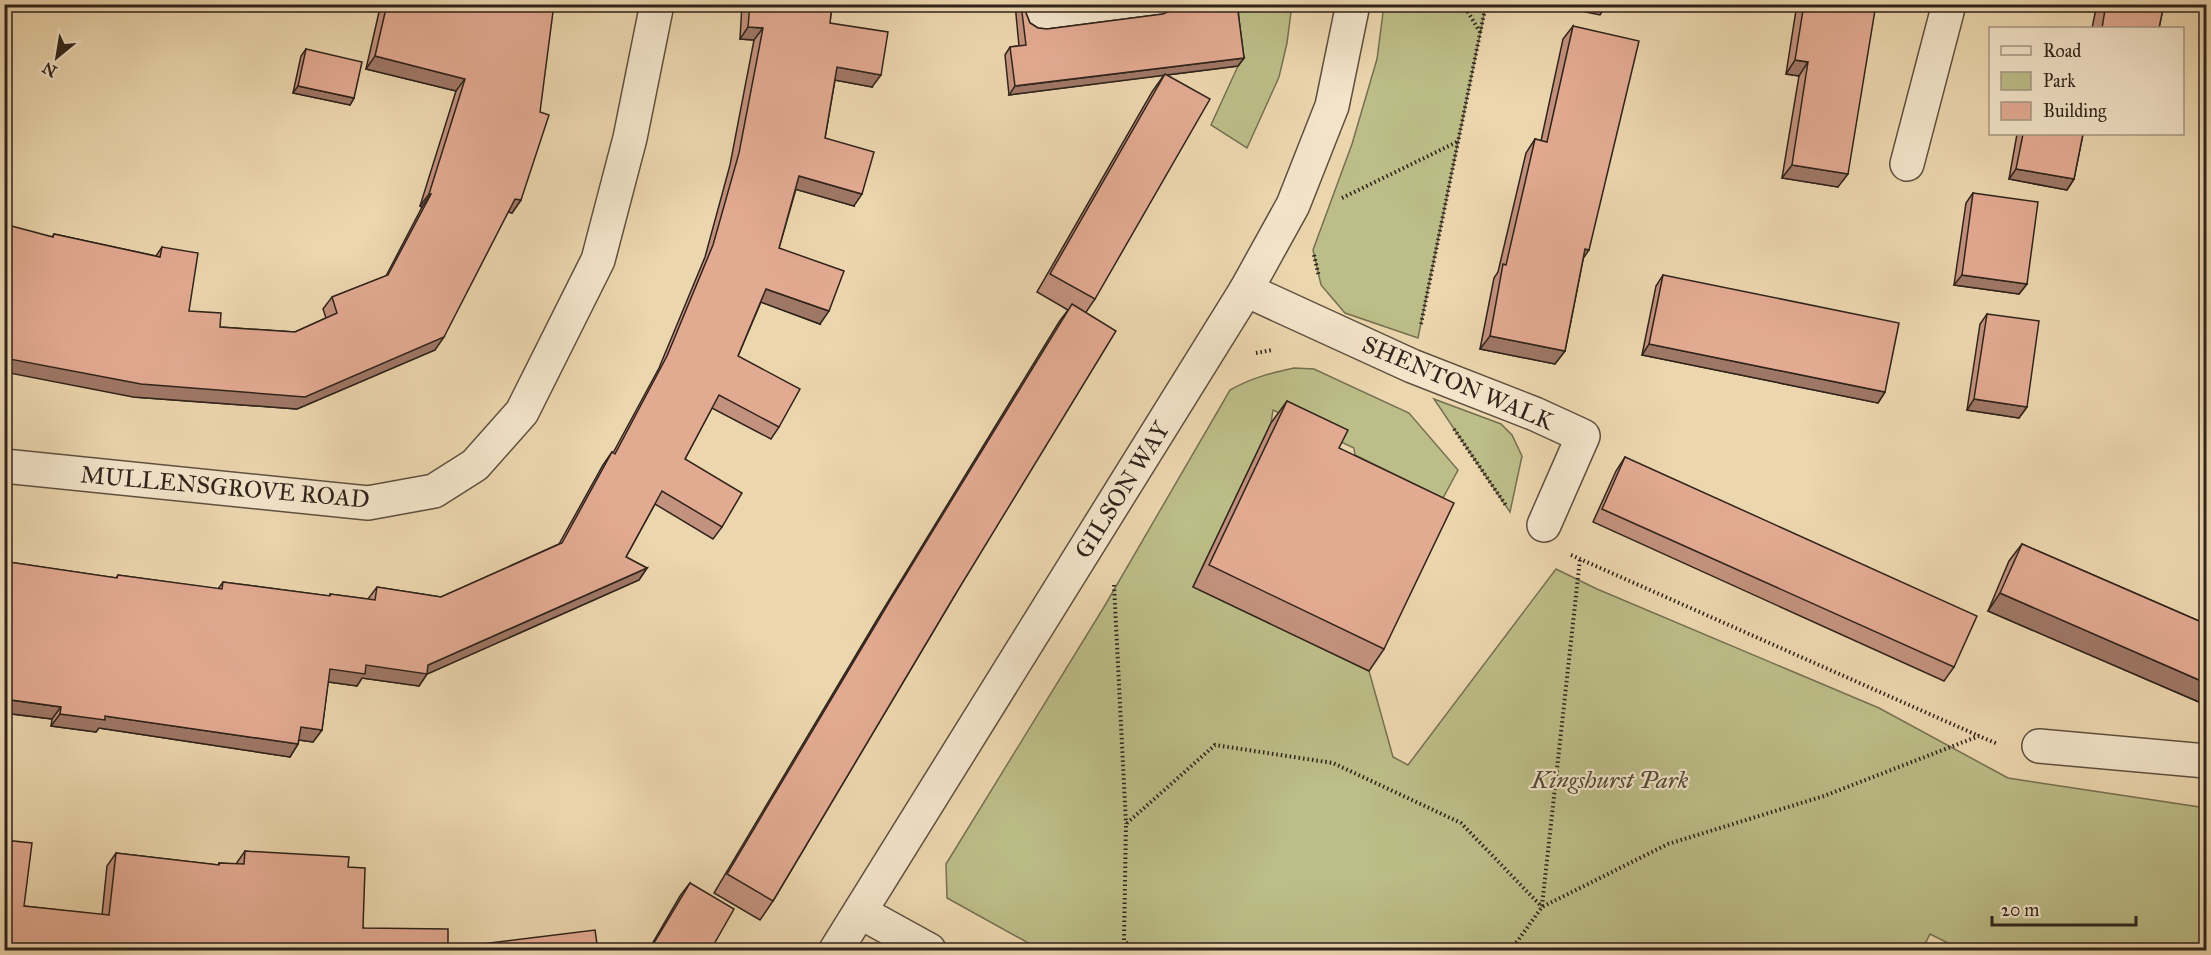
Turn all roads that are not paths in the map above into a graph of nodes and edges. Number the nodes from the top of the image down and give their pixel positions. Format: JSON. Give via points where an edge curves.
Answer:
{"nodes":[{"id":1,"x":657,"y":4,"type":"edge"},
{"id":2,"x":1154,"y":4,"type":"edge"},
{"id":3,"x":1353,"y":4,"type":"edge"},
{"id":4,"x":1949,"y":4,"type":"edge"},
{"id":5,"x":1039,"y":19,"type":"dead end"},
{"id":6,"x":1907,"y":164,"type":"dead end"},
{"id":7,"x":1245,"y":290,"type":"junction"},
{"id":8,"x":4,"y":466,"type":"edge"},
{"id":9,"x":1544,"y":525,"type":"dead end"},
{"id":10,"x":2039,"y":746,"type":"road end"},
{"id":11,"x":2206,"y":761,"type":"edge"},
{"id":12,"x":860,"y":912,"type":"junction"},
{"id":13,"x":836,"y":951,"type":"edge"},
{"id":14,"x":929,"y":951,"type":"edge"}],
"edges":[{"from":1,"to":8,"type":"street","name":"MULLENSGROVE ROAD","via":[[630,138],[598,260],[522,412],[475,465],[434,491],[368,503]]},
{"from":2,"to":5,"type":"street"},
{"from":3,"to":7,"type":"street","name":"GILSON WAY","via":[[1332,106],[1293,205]]},
{"from":4,"to":6,"type":"street"},
{"from":7,"to":9,"type":"street","name":"SHENTON WALK","via":[[1412,366],[1583,436]]},
{"from":7,"to":12,"type":"street","name":"GILSON WAY"},
{"from":10,"to":11,"type":"street"},
{"from":12,"to":13,"type":"street","name":"GILSON WAY"},
{"from":12,"to":14,"type":"street"}]}
